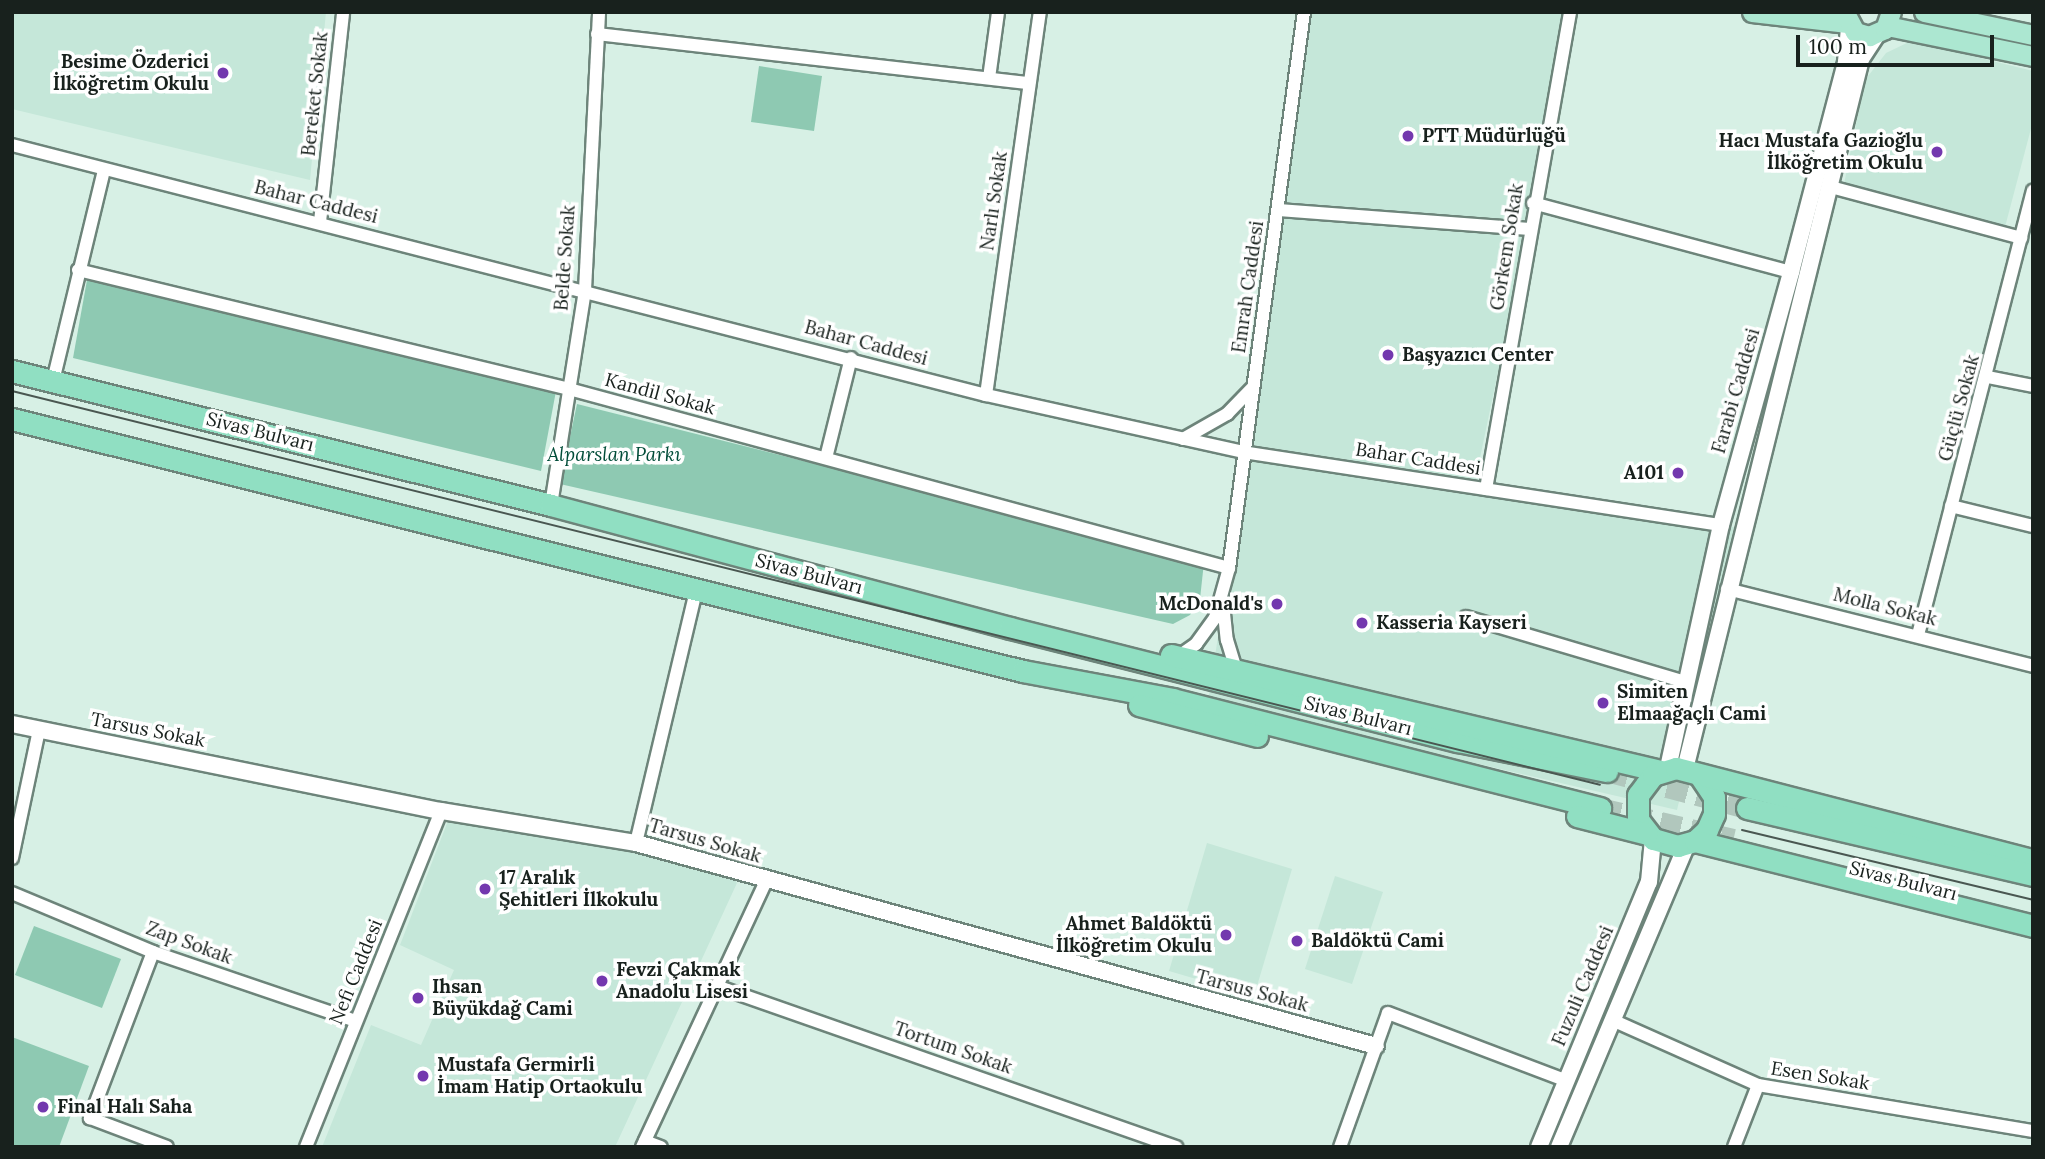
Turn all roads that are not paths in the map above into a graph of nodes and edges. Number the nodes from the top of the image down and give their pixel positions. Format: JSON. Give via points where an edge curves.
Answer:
{"nodes":[{"id":1,"x":344,"y":12,"type":"edge"},
{"id":2,"x":599,"y":12,"type":"edge"},
{"id":3,"x":998,"y":12,"type":"edge"},
{"id":4,"x":1040,"y":12,"type":"edge"},
{"id":5,"x":1304,"y":12,"type":"edge"},
{"id":6,"x":1570,"y":12,"type":"edge"},
{"id":7,"x":1752,"y":12,"type":"edge"},
{"id":8,"x":1924,"y":12,"type":"edge"},
{"id":9,"x":1980,"y":18,"type":"edge"},
{"id":10,"x":1847,"y":21,"type":"edge"},
{"id":11,"x":1885,"y":24,"type":"edge"},
{"id":12,"x":597,"y":34,"type":"junction"},
{"id":13,"x":2033,"y":35,"type":"edge"},
{"id":14,"x":2033,"y":56,"type":"edge"},
{"id":15,"x":989,"y":78,"type":"junction"},
{"id":16,"x":1030,"y":83,"type":"junction"},
{"id":17,"x":12,"y":145,"type":"edge"},
{"id":18,"x":104,"y":170,"type":"junction"},
{"id":19,"x":1831,"y":187,"type":"junction"},
{"id":20,"x":2033,"y":191,"type":"edge"},
{"id":21,"x":1533,"y":203,"type":"junction"},
{"id":22,"x":1278,"y":210,"type":"junction"},
{"id":23,"x":2029,"y":219,"type":"edge"},
{"id":24,"x":320,"y":222,"type":"junction"},
{"id":25,"x":1530,"y":229,"type":"junction"},
{"id":26,"x":2021,"y":238,"type":"junction"},
{"id":27,"x":79,"y":270,"type":"junction"},
{"id":28,"x":1791,"y":272,"type":"junction"},
{"id":29,"x":584,"y":290,"type":"junction"},
{"id":30,"x":851,"y":358,"type":"junction"},
{"id":31,"x":12,"y":371,"type":"edge"},
{"id":32,"x":1988,"y":377,"type":"junction"},
{"id":33,"x":52,"y":381,"type":"junction"},
{"id":34,"x":2033,"y":386,"type":"edge"},
{"id":35,"x":1252,"y":388,"type":"junction"},
{"id":36,"x":569,"y":390,"type":"junction"},
{"id":37,"x":986,"y":395,"type":"junction"},
{"id":38,"x":12,"y":419,"type":"edge"},
{"id":39,"x":1184,"y":439,"type":"junction"},
{"id":40,"x":1243,"y":452,"type":"junction"},
{"id":41,"x":826,"y":458,"type":"junction"},
{"id":42,"x":1486,"y":489,"type":"junction"},
{"id":43,"x":551,"y":505,"type":"junction"},
{"id":44,"x":1951,"y":506,"type":"junction"},
{"id":45,"x":1721,"y":525,"type":"junction"},
{"id":46,"x":2033,"y":526,"type":"edge"},
{"id":47,"x":1229,"y":568,"type":"junction"},
{"id":48,"x":1727,"y":589,"type":"junction"},
{"id":49,"x":696,"y":591,"type":"junction"},
{"id":50,"x":1223,"y":598,"type":"junction"},
{"id":51,"x":1466,"y":617,"type":"dead end"},
{"id":52,"x":1010,"y":628,"type":"junction"},
{"id":53,"x":1918,"y":635,"type":"junction"},
{"id":54,"x":1179,"y":656,"type":"junction"},
{"id":55,"x":2033,"y":666,"type":"edge"},
{"id":56,"x":1236,"y":669,"type":"junction"},
{"id":57,"x":1023,"y":671,"type":"junction"},
{"id":58,"x":1685,"y":682,"type":"junction"},
{"id":59,"x":12,"y":724,"type":"edge"},
{"id":60,"x":39,"y":730,"type":"junction"},
{"id":61,"x":1607,"y":771,"type":"tunnel mouth"},
{"id":62,"x":1678,"y":771,"type":"junction"},
{"id":63,"x":1600,"y":808,"type":"tunnel mouth"},
{"id":64,"x":1747,"y":808,"type":"tunnel mouth"},
{"id":65,"x":442,"y":811,"type":"junction"},
{"id":66,"x":1650,"y":836,"type":"junction"},
{"id":67,"x":1733,"y":839,"type":"tunnel mouth"},
{"id":68,"x":636,"y":843,"type":"junction"},
{"id":69,"x":1691,"y":843,"type":"junction"},
{"id":70,"x":12,"y":858,"type":"edge"},
{"id":71,"x":2033,"y":860,"type":"edge"},
{"id":72,"x":2033,"y":875,"type":"edge"},
{"id":73,"x":766,"y":881,"type":"junction"},
{"id":74,"x":12,"y":893,"type":"edge"},
{"id":75,"x":2033,"y":913,"type":"edge"},
{"id":76,"x":2033,"y":926,"type":"edge"},
{"id":77,"x":153,"y":952,"type":"junction"},
{"id":78,"x":716,"y":986,"type":"junction"},
{"id":79,"x":1612,"y":1020,"type":"junction"},
{"id":80,"x":356,"y":1021,"type":"junction"},
{"id":81,"x":1376,"y":1046,"type":"junction"},
{"id":82,"x":1567,"y":1081,"type":"junction"},
{"id":83,"x":1758,"y":1085,"type":"junction"},
{"id":84,"x":2033,"y":1131,"type":"edge"},
{"id":85,"x":643,"y":1144,"type":"edge"},
{"id":86,"x":167,"y":1147,"type":"edge"},
{"id":87,"x":306,"y":1147,"type":"edge"},
{"id":88,"x":661,"y":1147,"type":"edge"},
{"id":89,"x":1177,"y":1147,"type":"edge"},
{"id":90,"x":1340,"y":1147,"type":"edge"},
{"id":91,"x":1539,"y":1147,"type":"edge"},
{"id":92,"x":1559,"y":1147,"type":"edge"},
{"id":93,"x":1734,"y":1147,"type":"edge"}],
"edges":[{"from":1,"to":24,"type":"street","name":"Bereket Sokak"},
{"from":2,"to":12,"type":"street","name":"Belde Sokak"},
{"from":3,"to":15,"type":"street"},
{"from":4,"to":16,"type":"street","name":"Narlı Sokak"},
{"from":5,"to":22,"type":"street","name":"Emrah Caddesi"},
{"from":6,"to":21,"type":"street","name":"Görkem Sokak"},
{"from":7,"to":10,"type":"main road"},
{"from":8,"to":9,"type":"main road"},
{"from":9,"to":13,"type":"main road"},
{"from":10,"to":11,"type":"main road","via":[[1862,35]]},
{"from":10,"to":28,"type":"street","name":"Farabi Caddesi","via":[[1846,62]]},
{"from":11,"to":14,"type":"main road"},
{"from":11,"to":19,"type":"street","name":"Farabi Caddesi","via":[[1861,60]]},
{"from":12,"to":15,"type":"street"},
{"from":12,"to":29,"type":"street","name":"Belde Sokak"},
{"from":15,"to":16,"type":"street"},
{"from":16,"to":37,"type":"street","name":"Narlı Sokak"},
{"from":17,"to":18,"type":"street","name":"Bahar Caddesi"},
{"from":18,"to":24,"type":"street","name":"Bahar Caddesi"},
{"from":18,"to":27,"type":"street"},
{"from":19,"to":26,"type":"street"},
{"from":19,"to":48,"type":"street","name":"Farabi Caddesi"},
{"from":20,"to":23,"type":"street","name":"Güçlü Sokak"},
{"from":21,"to":25,"type":"street","name":"Görkem Sokak"},
{"from":21,"to":28,"type":"street"},
{"from":22,"to":25,"type":"street"},
{"from":22,"to":35,"type":"street","name":"Emrah Caddesi"},
{"from":23,"to":26,"type":"street","name":"Güçlü Sokak"},
{"from":24,"to":29,"type":"street","name":"Bahar Caddesi"},
{"from":25,"to":42,"type":"street","name":"Görkem Sokak"},
{"from":26,"to":32,"type":"street","name":"Güçlü Sokak"},
{"from":27,"to":33,"type":"street"},
{"from":27,"to":36,"type":"street","name":"Kandil Sokak"},
{"from":28,"to":45,"type":"street","name":"Farabi Caddesi"},
{"from":29,"to":30,"type":"street","name":"Bahar Caddesi"},
{"from":29,"to":36,"type":"street","name":"Belde Sokak"},
{"from":30,"to":37,"type":"street","name":"Bahar Caddesi"},
{"from":30,"to":41,"type":"street"},
{"from":31,"to":33,"type":"highway","name":"Sivas Bulvarı"},
{"from":32,"to":34,"type":"street"},
{"from":32,"to":44,"type":"street","name":"Güçlü Sokak"},
{"from":33,"to":43,"type":"highway","name":"Sivas Bulvarı"},
{"from":35,"to":39,"type":"street","via":[[1227,414]]},
{"from":35,"to":40,"type":"street","name":"Emrah Caddesi"},
{"from":36,"to":41,"type":"street","name":"Kandil Sokak"},
{"from":36,"to":43,"type":"street","name":"Belde Sokak"},
{"from":37,"to":39,"type":"street","name":"Bahar Caddesi"},
{"from":38,"to":49,"type":"highway","name":"Sivas Bulvarı"},
{"from":39,"to":40,"type":"street","name":"Bahar Caddesi"},
{"from":40,"to":42,"type":"street","name":"Bahar Caddesi"},
{"from":40,"to":47,"type":"street","name":"Emrah Caddesi"},
{"from":41,"to":47,"type":"street","name":"Kandil Sokak"},
{"from":42,"to":45,"type":"street","name":"Bahar Caddesi"},
{"from":43,"to":52,"type":"highway","name":"Sivas Bulvarı"},
{"from":44,"to":46,"type":"street"},
{"from":44,"to":53,"type":"street","name":"Güçlü Sokak"},
{"from":45,"to":58,"type":"street","name":"Farabi Caddesi"},
{"from":47,"to":50,"type":"street","name":"Emrah Caddesi"},
{"from":48,"to":53,"type":"street","name":"Molla Sokak"},
{"from":48,"to":62,"type":"street","name":"Farabi Caddesi"},
{"from":49,"to":57,"type":"highway","name":"Sivas Bulvarı"},
{"from":49,"to":68,"type":"street"},
{"from":50,"to":54,"type":"street","via":[[1210,627]]},
{"from":50,"to":56,"type":"street","via":[[1227,640]]},
{"from":51,"to":58,"type":"street"},
{"from":52,"to":54,"type":"highway"},
{"from":52,"to":61,"type":"highway","name":"Sivas Bulvarı","via":[[1458,741]]},
{"from":53,"to":55,"type":"street","name":"Molla Sokak"},
{"from":54,"to":56,"type":"highway"},
{"from":56,"to":62,"type":"highway"},
{"from":57,"to":63,"type":"highway","name":"Sivas Bulvarı","via":[[1172,699]]},
{"from":57,"to":66,"type":"highway","via":[[1169,714]]},
{"from":58,"to":62,"type":"street","name":"Farabi Caddesi"},
{"from":59,"to":60,"type":"street","name":"Tarsus Sokak"},
{"from":60,"to":65,"type":"street","name":"Tarsus Sokak"},
{"from":60,"to":70,"type":"street"},
{"from":62,"to":66,"type":"highway","via":[[1646,780],[1638,795],[1636,811]]},
{"from":62,"to":69,"type":"highway","via":[[1711,790],[1715,806],[1712,822]]},
{"from":62,"to":71,"type":"highway"},
{"from":64,"to":72,"type":"highway","name":"Sivas Bulvarı"},
{"from":65,"to":68,"type":"street","name":"Tarsus Sokak"},
{"from":65,"to":80,"type":"street","name":"Nefi Caddesi"},
{"from":66,"to":69,"type":"highway","via":[[1670,846]]},
{"from":66,"to":82,"type":"street","name":"Fuzuli Caddesi","via":[[1648,883]]},
{"from":67,"to":75,"type":"highway","name":"Sivas Bulvarı"},
{"from":68,"to":73,"type":"street","name":"Tarsus Sokak"},
{"from":69,"to":76,"type":"highway"},
{"from":69,"to":79,"type":"street","name":"Fuzuli Caddesi"},
{"from":73,"to":78,"type":"street"},
{"from":73,"to":81,"type":"street","name":"Tarsus Sokak"},
{"from":74,"to":77,"type":"street","name":"Zap Sokak"},
{"from":77,"to":80,"type":"street","name":"Zap Sokak"},
{"from":77,"to":86,"type":"street","via":[[90,1118]]},
{"from":78,"to":85,"type":"street"},
{"from":78,"to":89,"type":"street","name":"Tortum Sokak"},
{"from":79,"to":83,"type":"street","name":"Esen Sokak"},
{"from":79,"to":92,"type":"street","name":"Fuzuli Caddesi"},
{"from":80,"to":87,"type":"street","name":"Nefi Caddesi"},
{"from":81,"to":82,"type":"street","via":[[1388,1013]]},
{"from":81,"to":90,"type":"street"},
{"from":82,"to":91,"type":"street","name":"Fuzuli Caddesi"},
{"from":83,"to":84,"type":"street","name":"Esen Sokak"},
{"from":83,"to":93,"type":"street"},
{"from":85,"to":88,"type":"street"}]}
